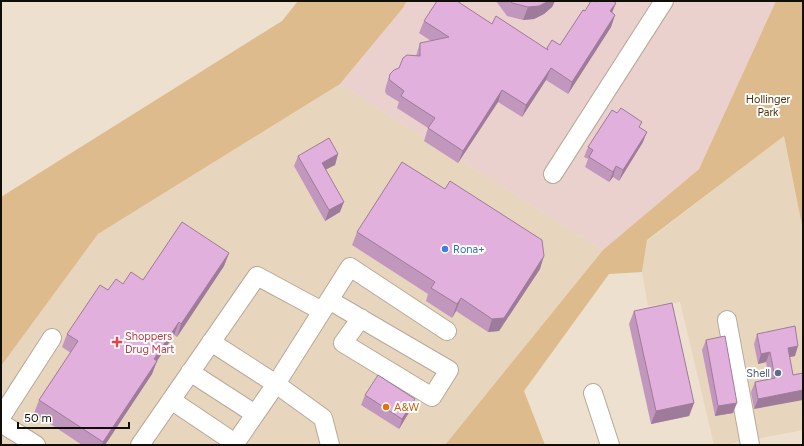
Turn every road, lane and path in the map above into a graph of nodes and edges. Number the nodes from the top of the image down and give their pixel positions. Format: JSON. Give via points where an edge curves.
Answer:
{"nodes":[{"id":1,"x":664,"y":1,"type":"edge"},
{"id":2,"x":552,"y":174,"type":"dead end"},
{"id":3,"x":326,"y":306,"type":"junction"},
{"id":4,"x":361,"y":318,"type":"junction"},
{"id":5,"x":727,"y":320,"type":"dead end"},
{"id":6,"x":447,"y":331,"type":"dead end"},
{"id":7,"x":52,"y":338,"type":"dead end"},
{"id":8,"x":211,"y":342,"type":"junction"},
{"id":9,"x":190,"y":372,"type":"junction"},
{"id":10,"x":276,"y":384,"type":"junction"},
{"id":11,"x":593,"y":393,"type":"dead end"},
{"id":12,"x":171,"y":400,"type":"junction"},
{"id":13,"x":255,"y":414,"type":"junction"},
{"id":14,"x":1,"y":417,"type":"edge"},
{"id":15,"x":1,"y":423,"type":"edge"},
{"id":16,"x":234,"y":444,"type":"edge"},
{"id":17,"x":36,"y":445,"type":"edge"},
{"id":18,"x":140,"y":445,"type":"edge"},
{"id":19,"x":330,"y":445,"type":"edge"},
{"id":20,"x":610,"y":445,"type":"edge"},
{"id":21,"x":750,"y":445,"type":"edge"}],
"edges":[{"from":1,"to":2,"type":"lane"},
{"from":3,"to":4,"type":"lane"},
{"from":3,"to":6,"type":"lane","via":[[350,267]]},
{"from":3,"to":8,"type":"lane","via":[[257,276]]},
{"from":3,"to":10,"type":"lane"},
{"from":4,"to":4,"type":"lane","via":[[449,370],[432,397],[343,344]]},
{"from":5,"to":21,"type":"lane"},
{"from":7,"to":14,"type":"lane"},
{"from":8,"to":9,"type":"lane"},
{"from":8,"to":10,"type":"lane"},
{"from":9,"to":12,"type":"lane"},
{"from":9,"to":13,"type":"lane"},
{"from":10,"to":13,"type":"lane"},
{"from":10,"to":19,"type":"lane","via":[[323,418]]},
{"from":11,"to":20,"type":"lane"},
{"from":12,"to":16,"type":"lane"},
{"from":12,"to":18,"type":"lane"},
{"from":13,"to":16,"type":"lane"},
{"from":15,"to":17,"type":"lane"}]}
